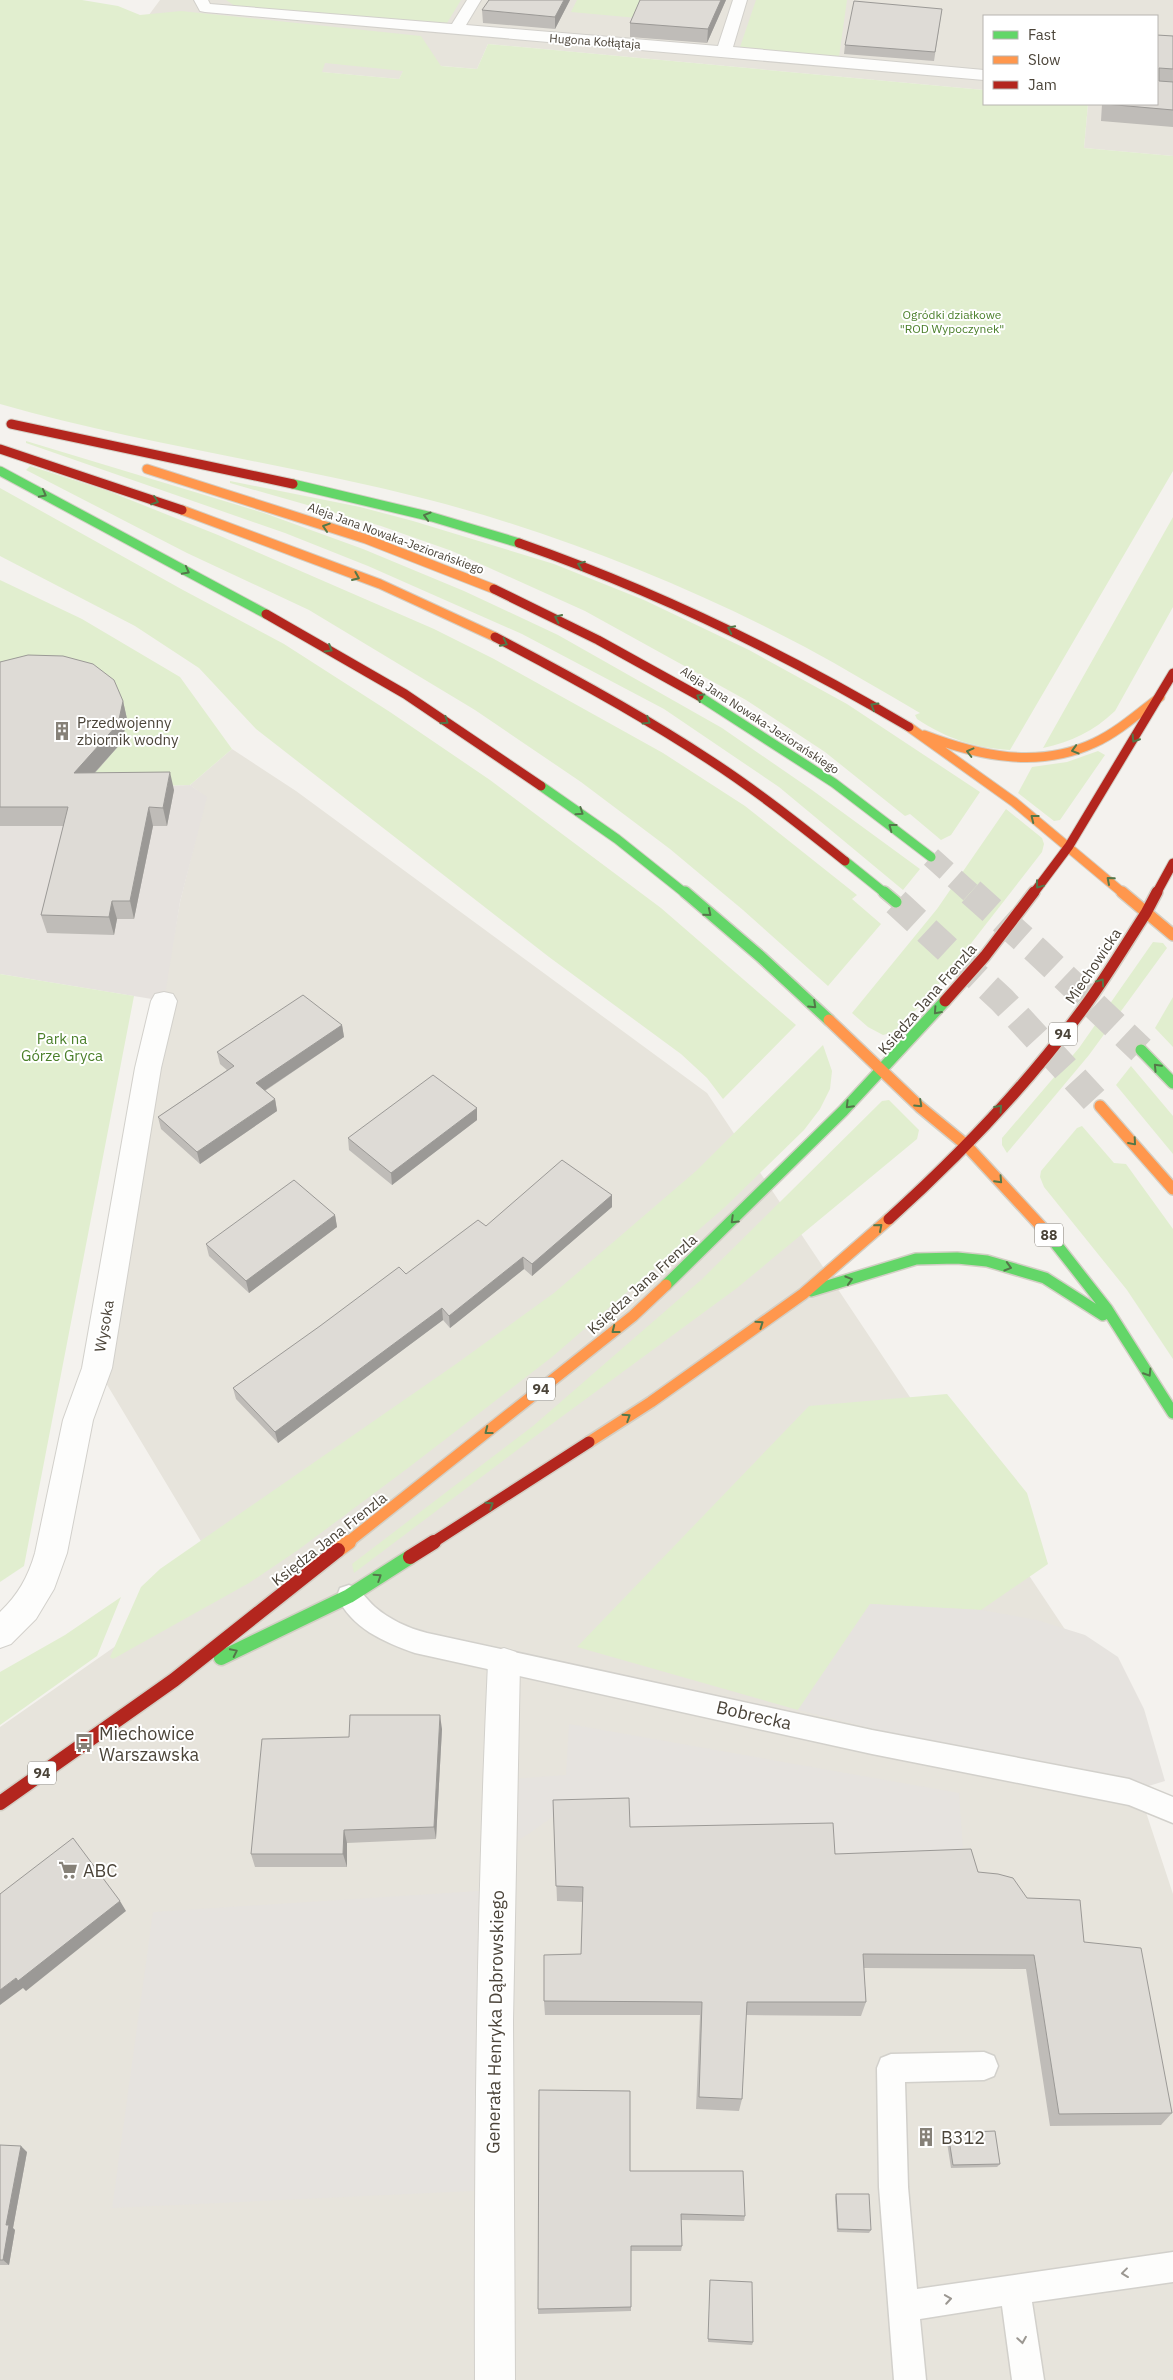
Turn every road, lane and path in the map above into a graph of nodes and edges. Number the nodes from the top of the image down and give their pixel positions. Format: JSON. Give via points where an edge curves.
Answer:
{"nodes":[{"id":1,"x":474,"y":0,"type":"edge"},
{"id":2,"x":740,"y":0,"type":"edge"},
{"id":3,"x":203,"y":4,"type":"edge"},
{"id":4,"x":456,"y":30,"type":"junction"},
{"id":5,"x":724,"y":51,"type":"junction"},
{"id":6,"x":983,"y":75,"type":"edge"},
{"id":7,"x":6,"y":423,"type":"edge"},
{"id":8,"x":0,"y":449,"type":"edge"},
{"id":9,"x":113,"y":458,"type":"dead end"},
{"id":10,"x":140,"y":466,"type":"dead end"},
{"id":11,"x":0,"y":471,"type":"edge"},
{"id":12,"x":1173,"y":673,"type":"edge"},
{"id":13,"x":1160,"y":697,"type":"junction"},
{"id":14,"x":915,"y":732,"type":"junction"},
{"id":15,"x":1068,"y":846,"type":"junction"},
{"id":16,"x":931,"y":857,"type":"tunnel mouth"},
{"id":17,"x":1173,"y":863,"type":"edge"},
{"id":18,"x":896,"y":902,"type":"tunnel mouth"},
{"id":19,"x":1146,"y":912,"type":"junction"},
{"id":20,"x":1173,"y":935,"type":"edge"},
{"id":21,"x":164,"y":1000,"type":"dead end"},
{"id":22,"x":1141,"y":1050,"type":"tunnel mouth"},
{"id":23,"x":884,"y":1071,"type":"junction"},
{"id":24,"x":1173,"y":1083,"type":"edge"},
{"id":25,"x":1100,"y":1106,"type":"tunnel mouth"},
{"id":26,"x":966,"y":1144,"type":"junction"},
{"id":27,"x":1173,"y":1189,"type":"edge"},
{"id":28,"x":803,"y":1294,"type":"junction"},
{"id":29,"x":1124,"y":1332,"type":"junction"},
{"id":30,"x":1173,"y":1413,"type":"edge"},
{"id":31,"x":349,"y":1596,"type":"junction"},
{"id":32,"x":0,"y":1633,"type":"edge"},
{"id":33,"x":504,"y":1663,"type":"junction"},
{"id":34,"x":174,"y":1680,"type":"junction"},
{"id":35,"x":0,"y":1803,"type":"edge"},
{"id":36,"x":1173,"y":1810,"type":"edge"},
{"id":37,"x":984,"y":2066,"type":"dead end"},
{"id":38,"x":1173,"y":2267,"type":"edge"},
{"id":39,"x":1014,"y":2289,"type":"junction"},
{"id":40,"x":904,"y":2306,"type":"junction"},
{"id":41,"x":495,"y":2380,"type":"edge"},
{"id":42,"x":910,"y":2380,"type":"edge"},
{"id":43,"x":1028,"y":2380,"type":"edge"}],
"edges":[{"from":1,"to":4,"type":"street"},
{"from":2,"to":5,"type":"street"},
{"from":3,"to":4,"type":"street","name":"Hugona Kołłątaja"},
{"from":4,"to":5,"type":"street","name":"Hugona Kołłątaja"},
{"from":5,"to":6,"type":"street","name":"Hugona Kołłątaja"},
{"from":7,"to":9,"type":"main road"},
{"from":14,"to":7,"type":"main road","one_way":true,"via":[[774,650],[637,587],[560,557],[490,534],[326,491]]},
{"from":8,"to":18,"type":"main road","one_way":true,"via":[[268,542],[354,576],[508,645],[644,719],[766,799]]},
{"from":16,"to":10,"type":"main road","name":"Aleja Jana Nowaka-Jeziorańskiego","one_way":true,"via":[[834,783],[738,719],[646,664],[565,621],[461,574]]},
{"from":11,"to":23,"type":"main road","one_way":true,"via":[[299,632],[405,694],[588,818],[778,972]]},
{"from":12,"to":13,"type":"main road","number":"94"},
{"from":13,"to":14,"type":"main road","one_way":true,"via":[[1093,744],[1039,758],[1000,758],[979,754],[956,749]]},
{"from":13,"to":15,"type":"main road","number":"94","one_way":true},
{"from":15,"to":14,"type":"main road","one_way":true,"via":[[999,791]]},
{"from":19,"to":15,"type":"main road","one_way":true},
{"from":15,"to":23,"type":"main road","name":"Księdza Jana Frenzla","number":"94","one_way":true,"via":[[985,956]]},
{"from":17,"to":19,"type":"main road","name":"Miechowicka","number":"94"},
{"from":19,"to":20,"type":"main road"},
{"from":26,"to":19,"type":"main road","name":"Miechowicka","number":"94","one_way":true,"via":[[1024,1081],[1077,1016]]},
{"from":21,"to":32,"type":"street","name":"Wysoka","via":[[148,1068],[96,1368],[78,1420],[51,1553],[43,1579],[25,1609]]},
{"from":24,"to":22,"type":"main road","one_way":true},
{"from":23,"to":26,"type":"main road","number":"88","one_way":true},
{"from":23,"to":34,"type":"main road","name":"Księdza Jana Frenzla","number":"94","one_way":true,"via":[[773,1183],[633,1316]]},
{"from":25,"to":27,"type":"main road","one_way":true},
{"from":28,"to":26,"type":"main road","name":"Księdza Jana Frenzla","number":"94","one_way":true,"via":[[902,1207]]},
{"from":26,"to":29,"type":"main road","number":"88","one_way":true,"via":[[1054,1241]]},
{"from":28,"to":29,"type":"main road","one_way":true,"via":[[916,1260],[987,1261],[1045,1278]]},
{"from":31,"to":28,"type":"main road","name":"Księdza Jana Frenzla","number":"94","one_way":true,"via":[[651,1402]]},
{"from":29,"to":30,"type":"main road","number":"88","one_way":true},
{"from":31,"to":33,"type":"lane","name":"Bobrecka","via":[[358,1609],[400,1638]]},
{"from":34,"to":31,"type":"main road","name":"Księdza Jana Frenzla","number":"94","one_way":true},
{"from":33,"to":36,"type":"lane","name":"Bobrecka","via":[[872,1742],[1129,1792]]},
{"from":33,"to":41,"type":"street","name":"Generała Henryka Dąbrowskiego","via":[[493,2180]]},
{"from":34,"to":35,"type":"main road","name":"Księdza Jana Frenzla","number":"94"},
{"from":37,"to":40,"type":"lane","via":[[891,2068],[890,2119],[897,2254]]},
{"from":38,"to":39,"type":"lane","one_way":true},
{"from":40,"to":39,"type":"lane","one_way":true},
{"from":39,"to":43,"type":"lane","one_way":true},
{"from":40,"to":42,"type":"lane"}]}
